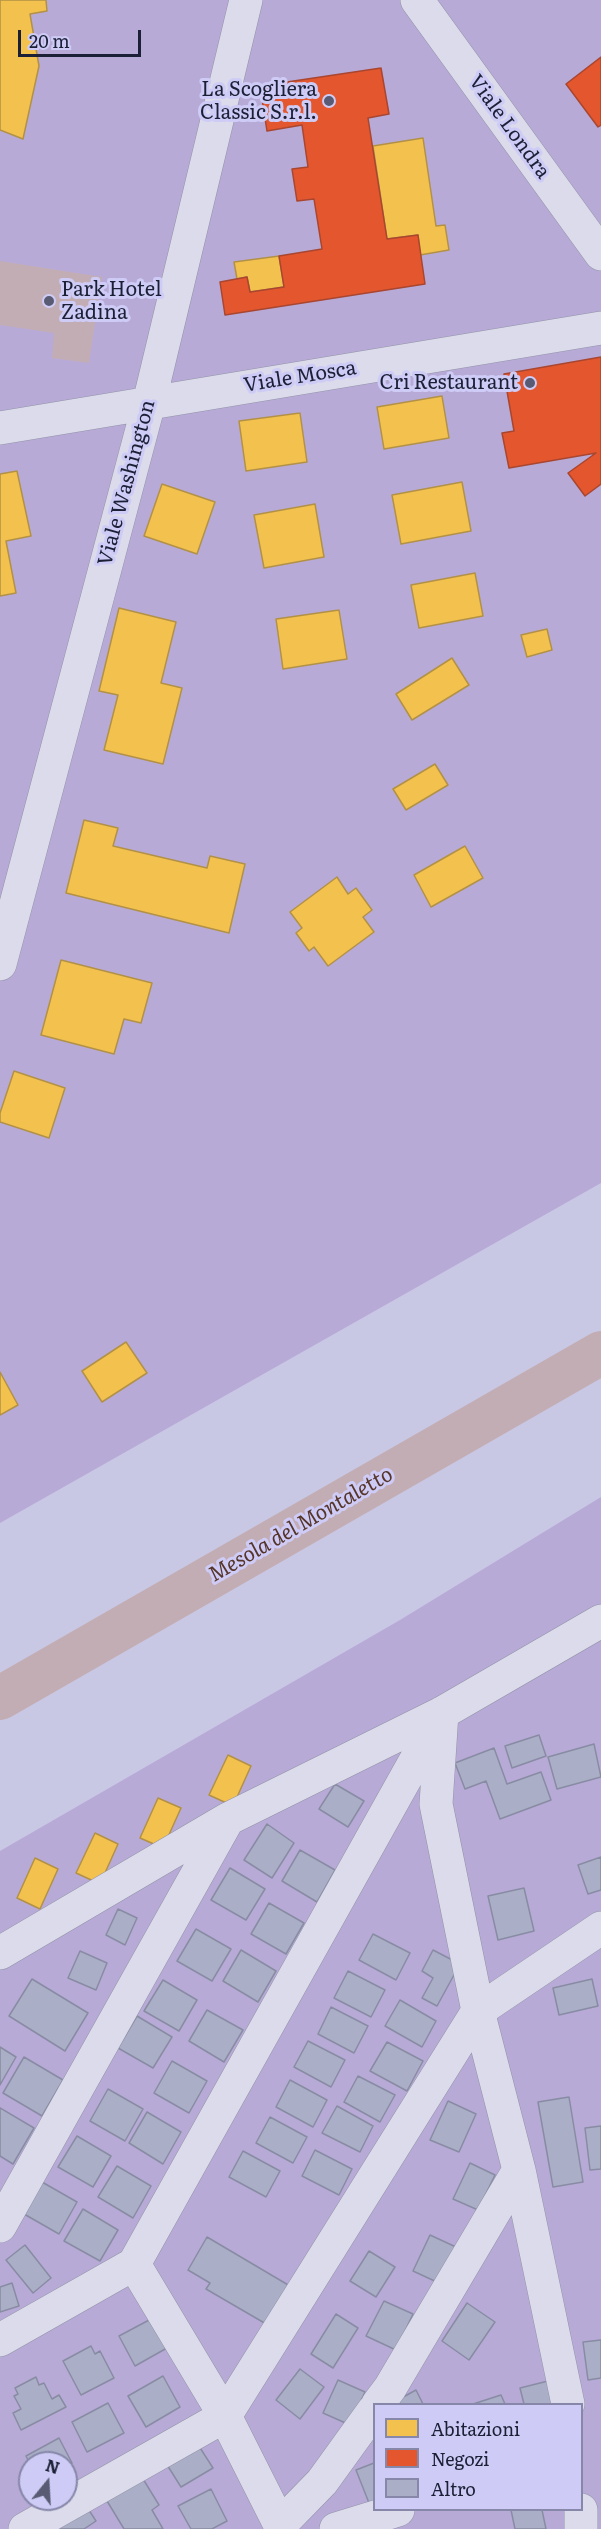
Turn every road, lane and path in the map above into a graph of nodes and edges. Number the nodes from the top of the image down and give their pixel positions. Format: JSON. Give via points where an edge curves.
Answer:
{"nodes":[{"id":1,"x":246,"y":0,"type":"edge"},
{"id":2,"x":417,"y":0,"type":"edge"},
{"id":3,"x":601,"y":254,"type":"edge"},
{"id":4,"x":601,"y":328,"type":"edge"},
{"id":5,"x":148,"y":403,"type":"junction"},
{"id":6,"x":0,"y":428,"type":"edge"},
{"id":7,"x":14,"y":860,"type":"edge"},
{"id":8,"x":0,"y":964,"type":"edge"},
{"id":9,"x":601,"y":1622,"type":"edge"},
{"id":10,"x":442,"y":1713,"type":"junction"},
{"id":11,"x":228,"y":1819,"type":"junction"},
{"id":12,"x":601,"y":1928,"type":"edge"},
{"id":13,"x":2,"y":1954,"type":"edge"},
{"id":14,"x":478,"y":2010,"type":"junction"},
{"id":15,"x":519,"y":2170,"type":"junction"},
{"id":16,"x":0,"y":2226,"type":"edge"},
{"id":17,"x":134,"y":2264,"type":"junction"},
{"id":18,"x":0,"y":2340,"type":"edge"},
{"id":19,"x":379,"y":2403,"type":"edge"},
{"id":20,"x":568,"y":2403,"type":"edge"},
{"id":21,"x":373,"y":2413,"type":"edge"},
{"id":22,"x":225,"y":2416,"type":"junction"},
{"id":23,"x":395,"y":2511,"type":"edge"},
{"id":24,"x":581,"y":2511,"type":"edge"},
{"id":25,"x":284,"y":2528,"type":"edge"},
{"id":26,"x":25,"y":2529,"type":"edge"},
{"id":27,"x":336,"y":2529,"type":"edge"},
{"id":28,"x":581,"y":2529,"type":"edge"}],
"edges":[{"from":1,"to":5,"type":"street","name":"Viale Washington"},
{"from":2,"to":3,"type":"street","name":"Viale Londra"},
{"from":4,"to":5,"type":"street","name":"Viale Mosca"},
{"from":5,"to":6,"type":"street","name":"Viale Mosca"},
{"from":5,"to":7,"type":"street","name":"Viale Washington"},
{"from":7,"to":8,"type":"street","name":"Viale Washington"},
{"from":9,"to":10,"type":"street"},
{"from":10,"to":11,"type":"street"},
{"from":10,"to":14,"type":"street","via":[[436,1804]]},
{"from":10,"to":17,"type":"street"},
{"from":11,"to":13,"type":"street"},
{"from":11,"to":16,"type":"street"},
{"from":12,"to":14,"type":"street"},
{"from":14,"to":15,"type":"street"},
{"from":14,"to":22,"type":"street"},
{"from":15,"to":19,"type":"street"},
{"from":15,"to":20,"type":"street"},
{"from":17,"to":18,"type":"street"},
{"from":17,"to":22,"type":"street"},
{"from":21,"to":25,"type":"street"},
{"from":22,"to":25,"type":"street"},
{"from":22,"to":26,"type":"street"},
{"from":23,"to":27,"type":"street"},
{"from":24,"to":28,"type":"street"}]}
